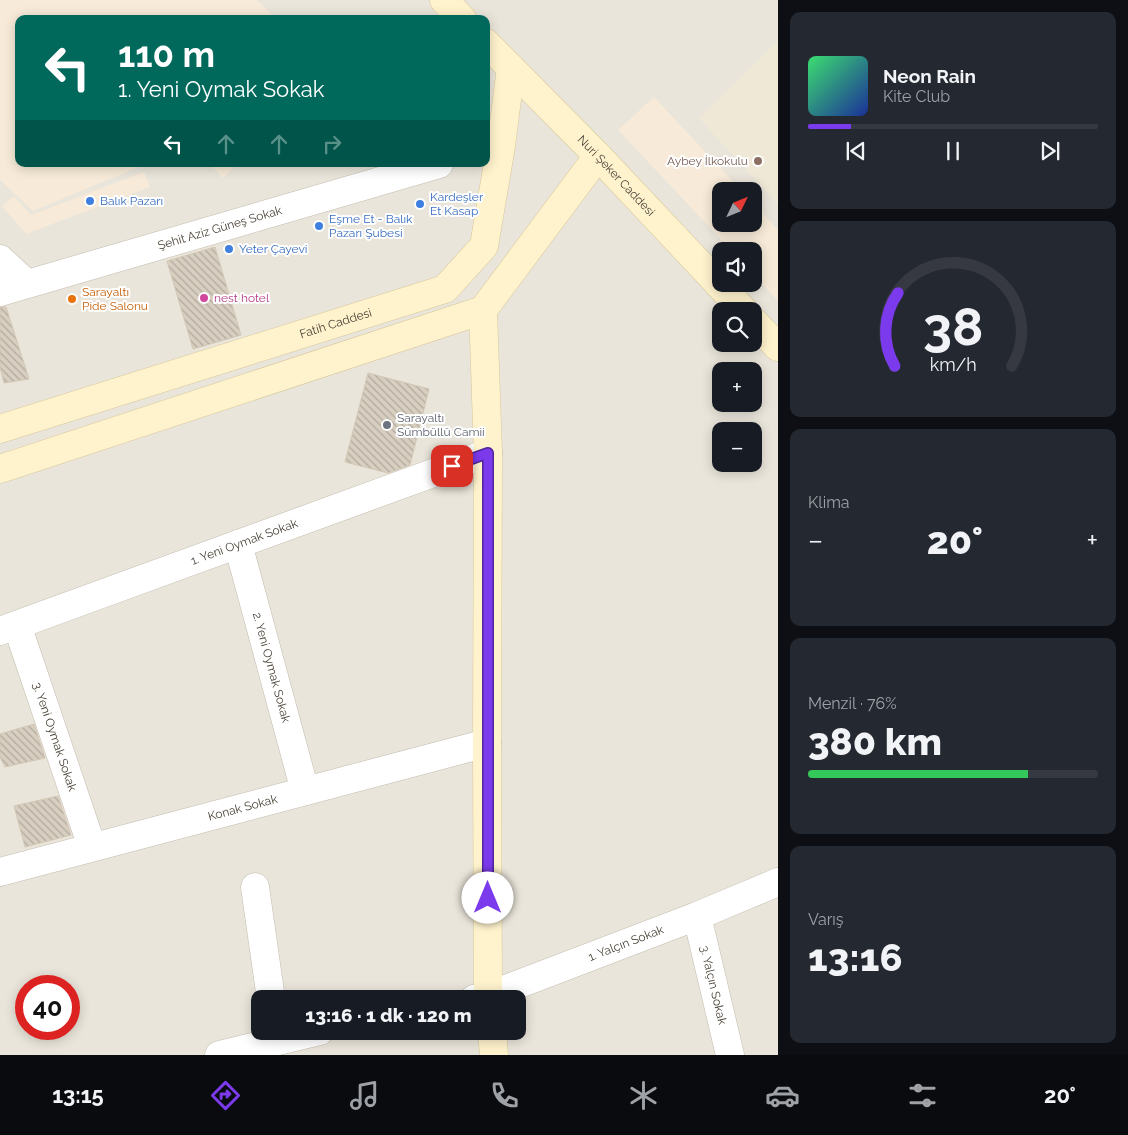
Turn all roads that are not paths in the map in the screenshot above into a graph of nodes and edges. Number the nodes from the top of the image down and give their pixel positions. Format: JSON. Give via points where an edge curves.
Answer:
{"nodes":[{"id":1,"x":444,"y":0,"type":"edge"},
{"id":2,"x":458,"y":15,"type":"edge"},
{"id":3,"x":490,"y":47,"type":"edge"},
{"id":4,"x":511,"y":68,"type":"junction"},
{"id":5,"x":493,"y":148,"type":"edge"},
{"id":6,"x":598,"y":156,"type":"junction"},
{"id":7,"x":429,"y":167,"type":"edge"},
{"id":8,"x":0,"y":259,"type":"edge"},
{"id":9,"x":27,"y":284,"type":"junction"},
{"id":10,"x":0,"y":292,"type":"edge"},
{"id":11,"x":736,"y":302,"type":"edge"},
{"id":12,"x":483,"y":310,"type":"junction"},
{"id":13,"x":762,"y":330,"type":"edge"},
{"id":14,"x":778,"y":347,"type":"edge"},
{"id":15,"x":0,"y":429,"type":"edge"},
{"id":16,"x":488,"y":453,"type":"junction"},
{"id":17,"x":0,"y":469,"type":"edge"},
{"id":18,"x":238,"y":544,"type":"junction"},
{"id":19,"x":8,"y":628,"type":"edge"},
{"id":20,"x":487,"y":743,"type":"junction"},
{"id":21,"x":305,"y":791,"type":"junction"},
{"id":22,"x":92,"y":847,"type":"junction"},
{"id":23,"x":0,"y":872,"type":"edge"},
{"id":24,"x":778,"y":882,"type":"edge"},
{"id":25,"x":255,"y":887,"type":"dead end"},
{"id":26,"x":697,"y":916,"type":"junction"},
{"id":27,"x":270,"y":990,"type":"edge"},
{"id":28,"x":484,"y":990,"type":"edge"},
{"id":29,"x":505,"y":990,"type":"edge"},
{"id":30,"x":265,"y":1040,"type":"edge"},
{"id":31,"x":493,"y":1040,"type":"edge"},
{"id":32,"x":219,"y":1055,"type":"edge"},
{"id":33,"x":494,"y":1055,"type":"edge"},
{"id":34,"x":730,"y":1055,"type":"edge"}],
"edges":[{"from":1,"to":2,"type":"main road"},
{"from":3,"to":4,"type":"main road","name":"Nuri Şeker Caddesi"},
{"from":4,"to":5,"type":"main road","name":"Fatih Caddesi"},
{"from":4,"to":6,"type":"main road","name":"Nuri Şeker Caddesi"},
{"from":5,"to":15,"type":"main road","name":"Fatih Caddesi","via":[[484,246],[445,289]]},
{"from":6,"to":11,"type":"main road","name":"Nuri Şeker Caddesi"},
{"from":6,"to":12,"type":"main road"},
{"from":7,"to":9,"type":"street","name":"Şehit Aziz Güneş Sokak"},
{"from":8,"to":9,"type":"street"},
{"from":9,"to":10,"type":"street","name":"Şehit Aziz Güneş Sokak"},
{"from":12,"to":16,"type":"main road"},
{"from":12,"to":17,"type":"main road"},
{"from":13,"to":14,"type":"main road"},
{"from":16,"to":18,"type":"street","name":"1. Yeni Oymak Sokak"},
{"from":16,"to":20,"type":"main road"},
{"from":18,"to":19,"type":"street","name":"1. Yeni Oymak Sokak"},
{"from":18,"to":21,"type":"street","name":"2. Yeni Oymak Sokak"},
{"from":19,"to":22,"type":"street","name":"3. Yeni Oymak Sokak"},
{"from":20,"to":21,"type":"street","name":"Konak Sokak"},
{"from":20,"to":28,"type":"main road"},
{"from":21,"to":22,"type":"street","name":"Konak Sokak"},
{"from":22,"to":23,"type":"street","name":"Konak Sokak"},
{"from":24,"to":26,"type":"street","name":"1. Yalçın Sokak"},
{"from":25,"to":27,"type":"street"},
{"from":26,"to":29,"type":"street","name":"1. Yalçın Sokak"},
{"from":26,"to":34,"type":"street","name":"3. Yalçın Sokak"},
{"from":30,"to":32,"type":"street"},
{"from":31,"to":33,"type":"main road"}]}
